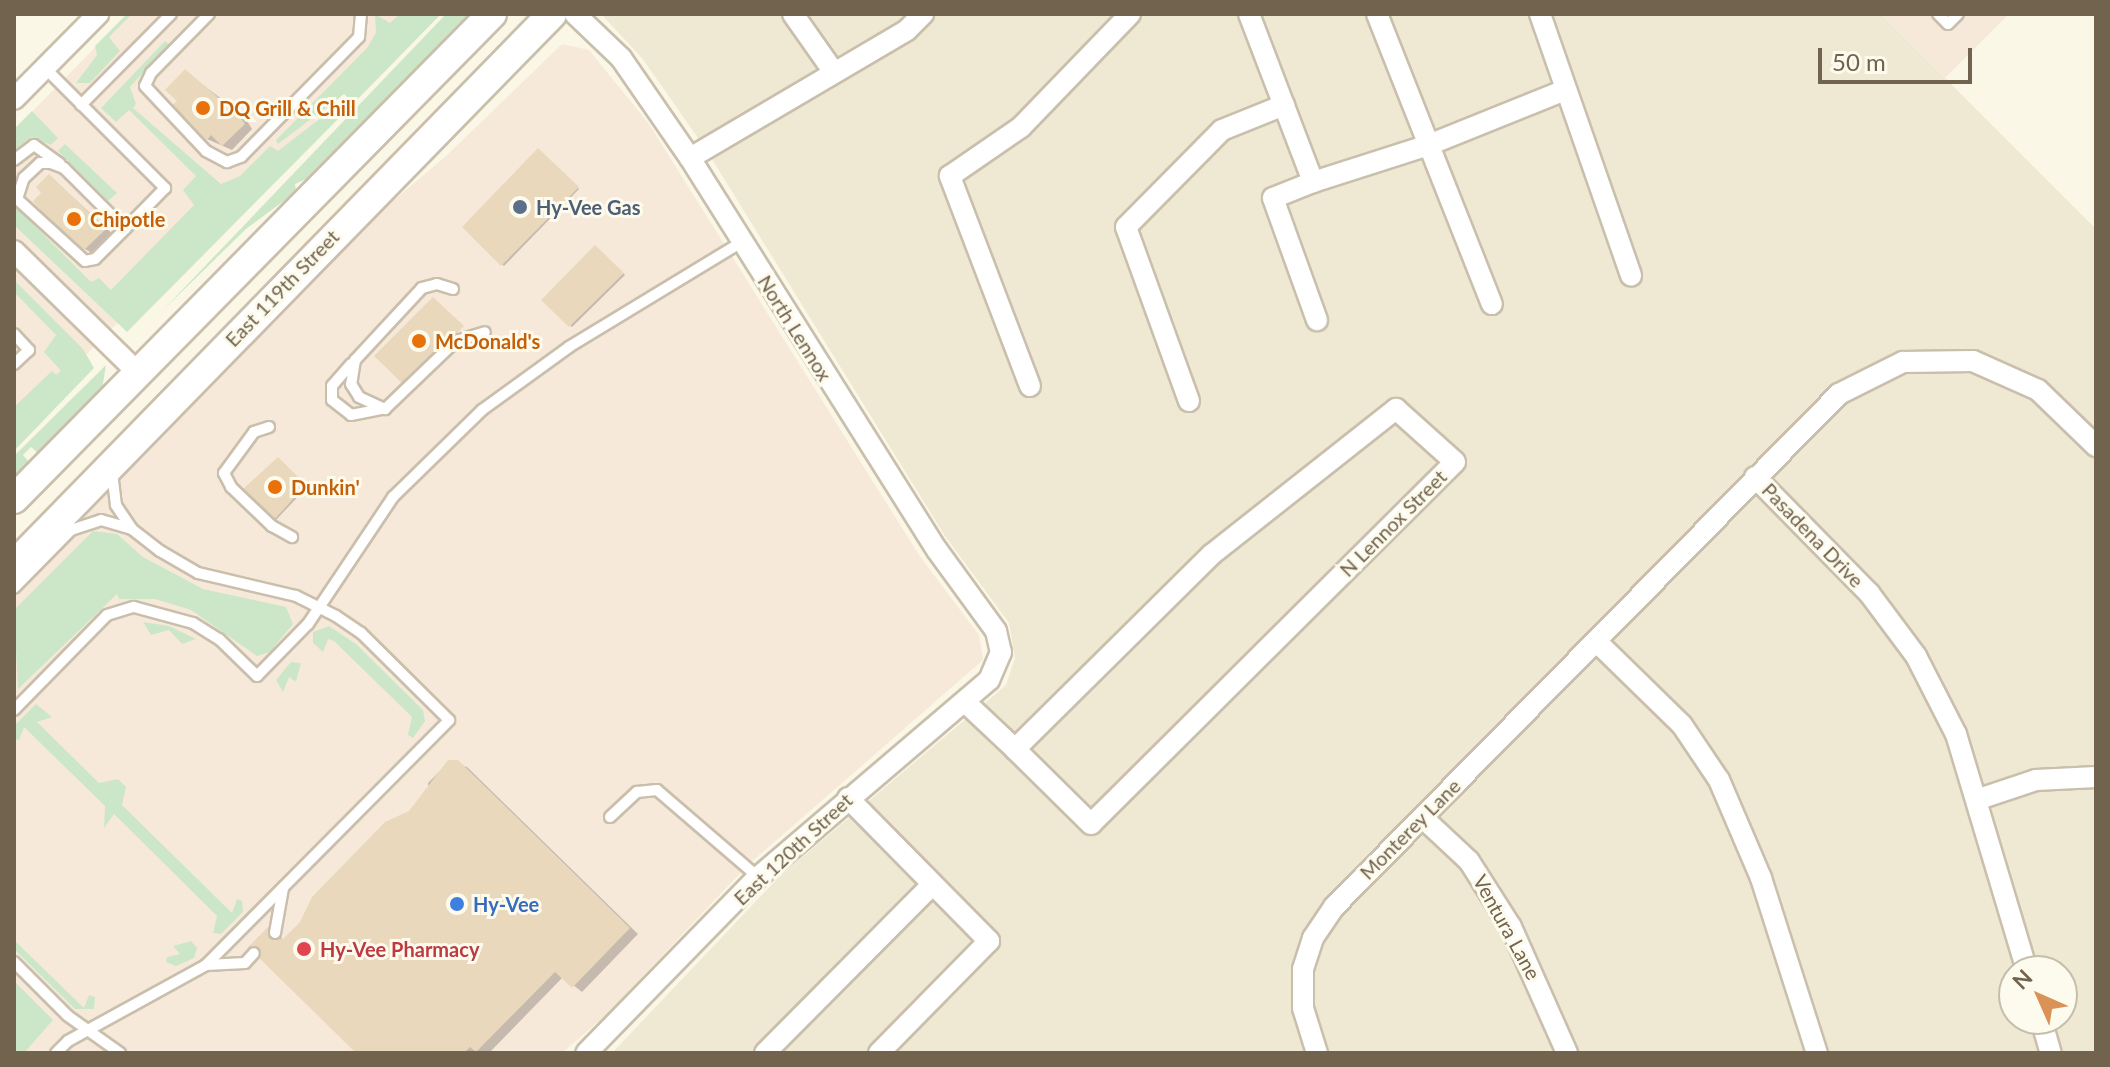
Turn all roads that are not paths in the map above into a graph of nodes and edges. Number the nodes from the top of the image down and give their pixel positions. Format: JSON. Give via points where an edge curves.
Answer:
{"nodes":[{"id":1,"x":98,"y":14,"type":"edge"},
{"id":2,"x":171,"y":14,"type":"edge"},
{"id":3,"x":209,"y":14,"type":"edge"},
{"id":4,"x":361,"y":14,"type":"edge"},
{"id":5,"x":492,"y":14,"type":"edge"},
{"id":6,"x":552,"y":14,"type":"edge"},
{"id":7,"x":575,"y":14,"type":"edge"},
{"id":8,"x":793,"y":14,"type":"edge"},
{"id":9,"x":923,"y":14,"type":"edge"},
{"id":10,"x":1130,"y":14,"type":"edge"},
{"id":11,"x":1249,"y":14,"type":"edge"},
{"id":12,"x":1377,"y":14,"type":"edge"},
{"id":13,"x":1540,"y":14,"type":"edge"},
{"id":14,"x":1938,"y":14,"type":"edge"},
{"id":15,"x":1958,"y":14,"type":"edge"},
{"id":16,"x":45,"y":68,"type":"junction"},
{"id":17,"x":833,"y":71,"type":"junction"},
{"id":18,"x":1563,"y":91,"type":"junction"},
{"id":19,"x":14,"y":99,"type":"edge"},
{"id":20,"x":81,"y":105,"type":"junction"},
{"id":21,"x":1284,"y":105,"type":"junction"},
{"id":22,"x":1426,"y":146,"type":"junction"},
{"id":23,"x":690,"y":158,"type":"junction"},
{"id":24,"x":14,"y":160,"type":"edge"},
{"id":25,"x":64,"y":168,"type":"junction"},
{"id":26,"x":1313,"y":182,"type":"junction"},
{"id":27,"x":15,"y":197,"type":"edge"},
{"id":28,"x":125,"y":229,"type":"junction"},
{"id":29,"x":742,"y":242,"type":"junction"},
{"id":30,"x":14,"y":251,"type":"edge"},
{"id":31,"x":1631,"y":276,"type":"dead end"},
{"id":32,"x":453,"y":289,"type":"dead end"},
{"id":33,"x":1492,"y":304,"type":"dead end"},
{"id":34,"x":1317,"y":320,"type":"dead end"},
{"id":35,"x":485,"y":332,"type":"dead end"},
{"id":36,"x":14,"y":334,"type":"edge"},
{"id":37,"x":355,"y":360,"type":"junction"},
{"id":38,"x":15,"y":361,"type":"edge"},
{"id":39,"x":138,"y":373,"type":"junction"},
{"id":40,"x":1030,"y":386,"type":"dead end"},
{"id":41,"x":1189,"y":401,"type":"dead end"},
{"id":42,"x":385,"y":409,"type":"junction"},
{"id":43,"x":269,"y":427,"type":"dead end"},
{"id":44,"x":2096,"y":446,"type":"edge"},
{"id":45,"x":112,"y":464,"type":"junction"},
{"id":46,"x":1755,"y":477,"type":"junction"},
{"id":47,"x":14,"y":499,"type":"edge"},
{"id":48,"x":132,"y":529,"type":"junction"},
{"id":49,"x":292,"y":537,"type":"dead end"},
{"id":50,"x":14,"y":565,"type":"edge"},
{"id":51,"x":14,"y":588,"type":"edge"},
{"id":52,"x":318,"y":607,"type":"junction"},
{"id":53,"x":1596,"y":641,"type":"junction"},
{"id":54,"x":1001,"y":652,"type":"joint"},
{"id":55,"x":965,"y":702,"type":"junction"},
{"id":56,"x":14,"y":710,"type":"edge"},
{"id":57,"x":1015,"y":749,"type":"junction"},
{"id":58,"x":2096,"y":777,"type":"edge"},
{"id":59,"x":848,"y":798,"type":"junction"},
{"id":60,"x":1979,"y":799,"type":"junction"},
{"id":61,"x":610,"y":817,"type":"dead end"},
{"id":62,"x":1423,"y":818,"type":"junction"},
{"id":63,"x":758,"y":877,"type":"junction"},
{"id":64,"x":932,"y":885,"type":"junction"},
{"id":65,"x":283,"y":888,"type":"junction"},
{"id":66,"x":275,"y":933,"type":"dead end"},
{"id":67,"x":254,"y":953,"type":"dead end"},
{"id":68,"x":2023,"y":955,"type":"edge"},
{"id":69,"x":14,"y":962,"type":"edge"},
{"id":70,"x":206,"y":965,"type":"junction"},
{"id":71,"x":89,"y":1030,"type":"junction"},
{"id":72,"x":56,"y":1053,"type":"edge"},
{"id":73,"x":120,"y":1053,"type":"edge"},
{"id":74,"x":586,"y":1053,"type":"edge"},
{"id":75,"x":765,"y":1053,"type":"edge"},
{"id":76,"x":879,"y":1053,"type":"edge"},
{"id":77,"x":1317,"y":1053,"type":"edge"},
{"id":78,"x":1567,"y":1053,"type":"edge"},
{"id":79,"x":1817,"y":1053,"type":"edge"}],
"edges":[{"from":1,"to":16,"type":"street"},
{"from":2,"to":20,"type":"lane"},
{"from":3,"to":4,"type":"lane","via":[[151,73],[146,93],[217,160],[227,162],[241,157],[359,37]]},
{"from":5,"to":39,"type":"main road"},
{"from":6,"to":45,"type":"main road","name":"East 119th Street"},
{"from":7,"to":23,"type":"street","name":"North Lennox","via":[[621,58]]},
{"from":8,"to":17,"type":"street"},
{"from":9,"to":17,"type":"street","via":[[907,30]]},
{"from":10,"to":40,"type":"street","via":[[1021,127],[950,176]]},
{"from":11,"to":21,"type":"street"},
{"from":12,"to":22,"type":"street"},
{"from":13,"to":18,"type":"street"},
{"from":14,"to":15,"type":"lane","via":[[1948,24]]},
{"from":16,"to":19,"type":"street"},
{"from":16,"to":20,"type":"lane"},
{"from":17,"to":23,"type":"street"},
{"from":18,"to":22,"type":"street"},
{"from":18,"to":31,"type":"street"},
{"from":20,"to":28,"type":"lane","via":[[165,188]]},
{"from":21,"to":26,"type":"street"},
{"from":21,"to":41,"type":"street","via":[[1222,130],[1126,227]]},
{"from":22,"to":26,"type":"street"},
{"from":22,"to":33,"type":"street"},
{"from":23,"to":29,"type":"street","name":"North Lennox"},
{"from":24,"to":25,"type":"lane","via":[[34,145]]},
{"from":25,"to":27,"type":"lane","via":[[40,163],[24,178]]},
{"from":25,"to":28,"type":"lane"},
{"from":26,"to":34,"type":"street","via":[[1273,198]]},
{"from":27,"to":28,"type":"lane","via":[[74,256],[95,259]]},
{"from":29,"to":52,"type":"lane","via":[[569,347],[482,410],[393,497]]},
{"from":29,"to":54,"type":"street","name":"North Lennox","via":[[937,550],[996,631]]},
{"from":30,"to":39,"type":"street"},
{"from":32,"to":37,"type":"lane","via":[[437,284],[422,288]]},
{"from":35,"to":42,"type":"lane","via":[[456,341]]},
{"from":36,"to":38,"type":"lane","via":[[29,350]]},
{"from":37,"to":42,"type":"lane","via":[[351,384],[371,406]]},
{"from":37,"to":42,"type":"lane","via":[[332,386],[332,400],[351,415]]},
{"from":39,"to":47,"type":"main road"},
{"from":43,"to":49,"type":"lane","via":[[254,432],[224,473],[241,497]]},
{"from":44,"to":46,"type":"street","name":"Pasadena Drive","via":[[2018,377],[1973,361],[1927,358],[1858,380]]},
{"from":45,"to":48,"type":"lane","via":[[116,505]]},
{"from":45,"to":50,"type":"main road","name":"East 119th Street"},
{"from":46,"to":53,"type":"street","name":"Monterey Lane"},
{"from":46,"to":60,"type":"street","name":"Pasadena Drive","via":[[1869,593],[1916,656],[1956,734]]},
{"from":48,"to":51,"type":"lane","via":[[101,520],[71,530]]},
{"from":48,"to":52,"type":"lane","via":[[198,573],[296,596]]},
{"from":52,"to":56,"type":"lane","via":[[257,676],[219,639],[193,623],[163,612],[120,609],[107,615]]},
{"from":52,"to":65,"type":"lane","via":[[361,633],[449,720]]},
{"from":53,"to":62,"type":"street","name":"Monterey Lane"},
{"from":53,"to":79,"type":"street","via":[[1682,725],[1719,780],[1761,878]]},
{"from":54,"to":55,"type":"street","name":"East 120th Street","via":[[989,680]]},
{"from":55,"to":57,"type":"street","name":"N Lennox Street"},
{"from":55,"to":59,"type":"street","name":"East 120th Street"},
{"from":57,"to":57,"type":"street","name":"N Lennox Street","via":[[1211,555],[1396,409],[1455,462],[1091,824]]},
{"from":58,"to":60,"type":"street","via":[[2036,780]]},
{"from":59,"to":63,"type":"street","name":"East 120th Street"},
{"from":59,"to":64,"type":"street"},
{"from":60,"to":68,"type":"street","name":"Pasadena Drive"},
{"from":61,"to":63,"type":"lane","via":[[637,792],[657,790]]},
{"from":62,"to":77,"type":"street","name":"Monterey Lane","via":[[1349,890],[1313,938],[1302,989]]},
{"from":62,"to":78,"type":"street","name":"Ventura Lane","via":[[1469,861],[1511,927]]},
{"from":63,"to":74,"type":"street","name":"East 120th Street","via":[[633,1011]]},
{"from":64,"to":75,"type":"street"},
{"from":64,"to":76,"type":"street","via":[[989,941]]},
{"from":65,"to":66,"type":"lane"},
{"from":65,"to":70,"type":"lane"},
{"from":67,"to":70,"type":"lane","via":[[245,963]]},
{"from":69,"to":71,"type":"lane"},
{"from":70,"to":71,"type":"lane"},
{"from":71,"to":72,"type":"lane"},
{"from":71,"to":73,"type":"lane"}]}
